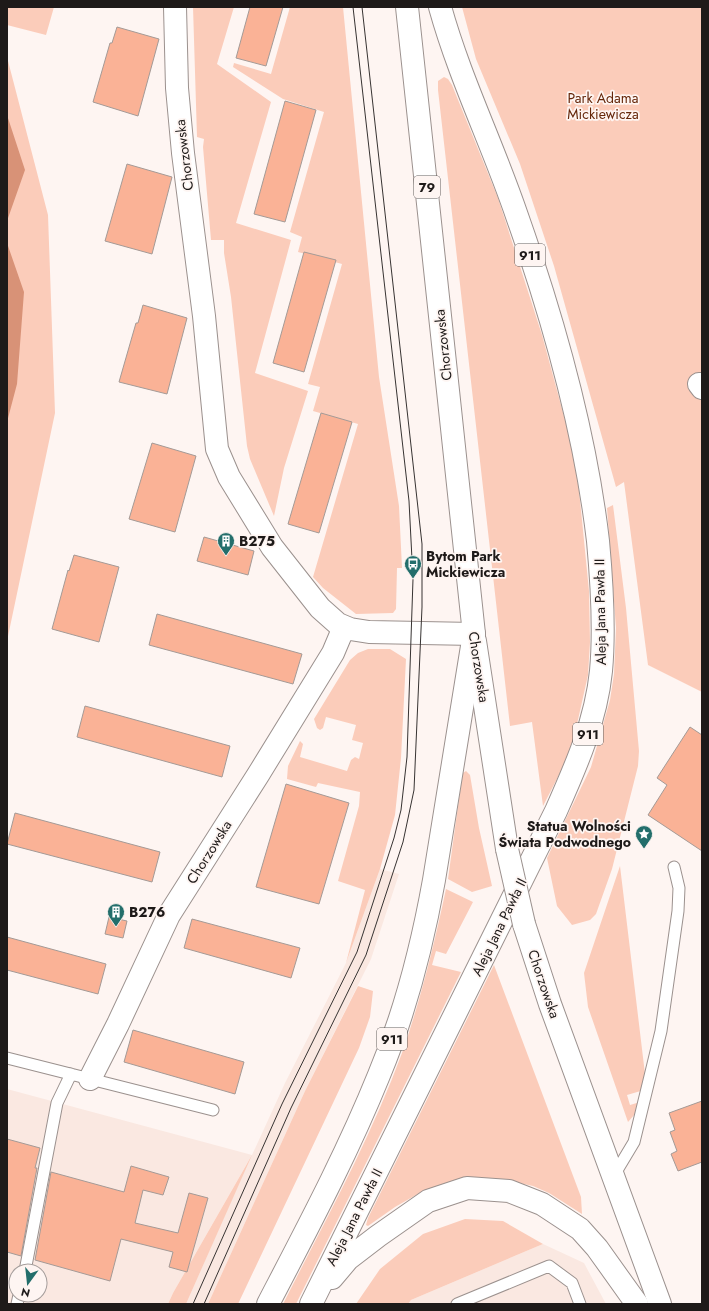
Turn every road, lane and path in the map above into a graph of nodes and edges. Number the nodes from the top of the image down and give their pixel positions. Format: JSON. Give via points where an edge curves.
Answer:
{"nodes":[{"id":1,"x":175,"y":7,"type":"edge"},
{"id":2,"x":407,"y":7,"type":"edge"},
{"id":3,"x":440,"y":7,"type":"edge"},
{"id":4,"x":344,"y":627,"type":"junction"},
{"id":5,"x":474,"y":634,"type":"junction"},
{"id":6,"x":674,"y":867,"type":"dead end"},
{"id":7,"x":7,"y":1058,"type":"edge"},
{"id":8,"x":80,"y":1077,"type":"junction"},
{"id":9,"x":213,"y":1110,"type":"dead end"},
{"id":10,"x":613,"y":1178,"type":"junction"},
{"id":11,"x":27,"y":1263,"type":"edge"},
{"id":12,"x":311,"y":1303,"type":"edge"},
{"id":13,"x":268,"y":1304,"type":"edge"},
{"id":14,"x":457,"y":1304,"type":"edge"},
{"id":15,"x":580,"y":1304,"type":"edge"},
{"id":16,"x":637,"y":1304,"type":"edge"},
{"id":17,"x":660,"y":1304,"type":"edge"}],
"edges":[{"from":1,"to":4,"type":"main road","name":"Chorzowska","via":[[179,114],[204,316],[217,449],[229,477],[272,547],[320,608]]},
{"from":2,"to":5,"type":"main road","name":"Chorzowska","number":"79"},
{"from":3,"to":12,"type":"main road","name":"Aleja Jana Pawła II","number":"911","via":[[450,44],[517,215],[571,392],[584,445],[600,565],[603,639],[601,672],[587,737],[556,810]]},
{"from":4,"to":5,"type":"main road","via":[[369,632]]},
{"from":4,"to":8,"type":"main road","name":"Chorzowska","via":[[333,653],[169,915],[118,1024]]},
{"from":5,"to":10,"type":"main road","name":"Chorzowska","number":"79","bridge":true,"via":[[507,849],[524,924]]},
{"from":5,"to":13,"type":"main road","number":"911","via":[[434,880],[407,995],[380,1074],[327,1189]]},
{"from":6,"to":10,"type":"lane","via":[[679,888],[678,911],[661,1032],[634,1142]]},
{"from":7,"to":8,"type":"lane"},
{"from":8,"to":9,"type":"lane"},
{"from":8,"to":11,"type":"lane","via":[[57,1103]]},
{"from":10,"to":17,"type":"main road","name":"Chorzowska","number":"79"},
{"from":12,"to":16,"type":"main road","via":[[348,1259],[378,1236],[428,1201],[467,1188],[509,1191],[542,1204],[580,1229],[598,1248]]},
{"from":14,"to":15,"type":"lane","via":[[549,1266],[572,1283]]}]}
